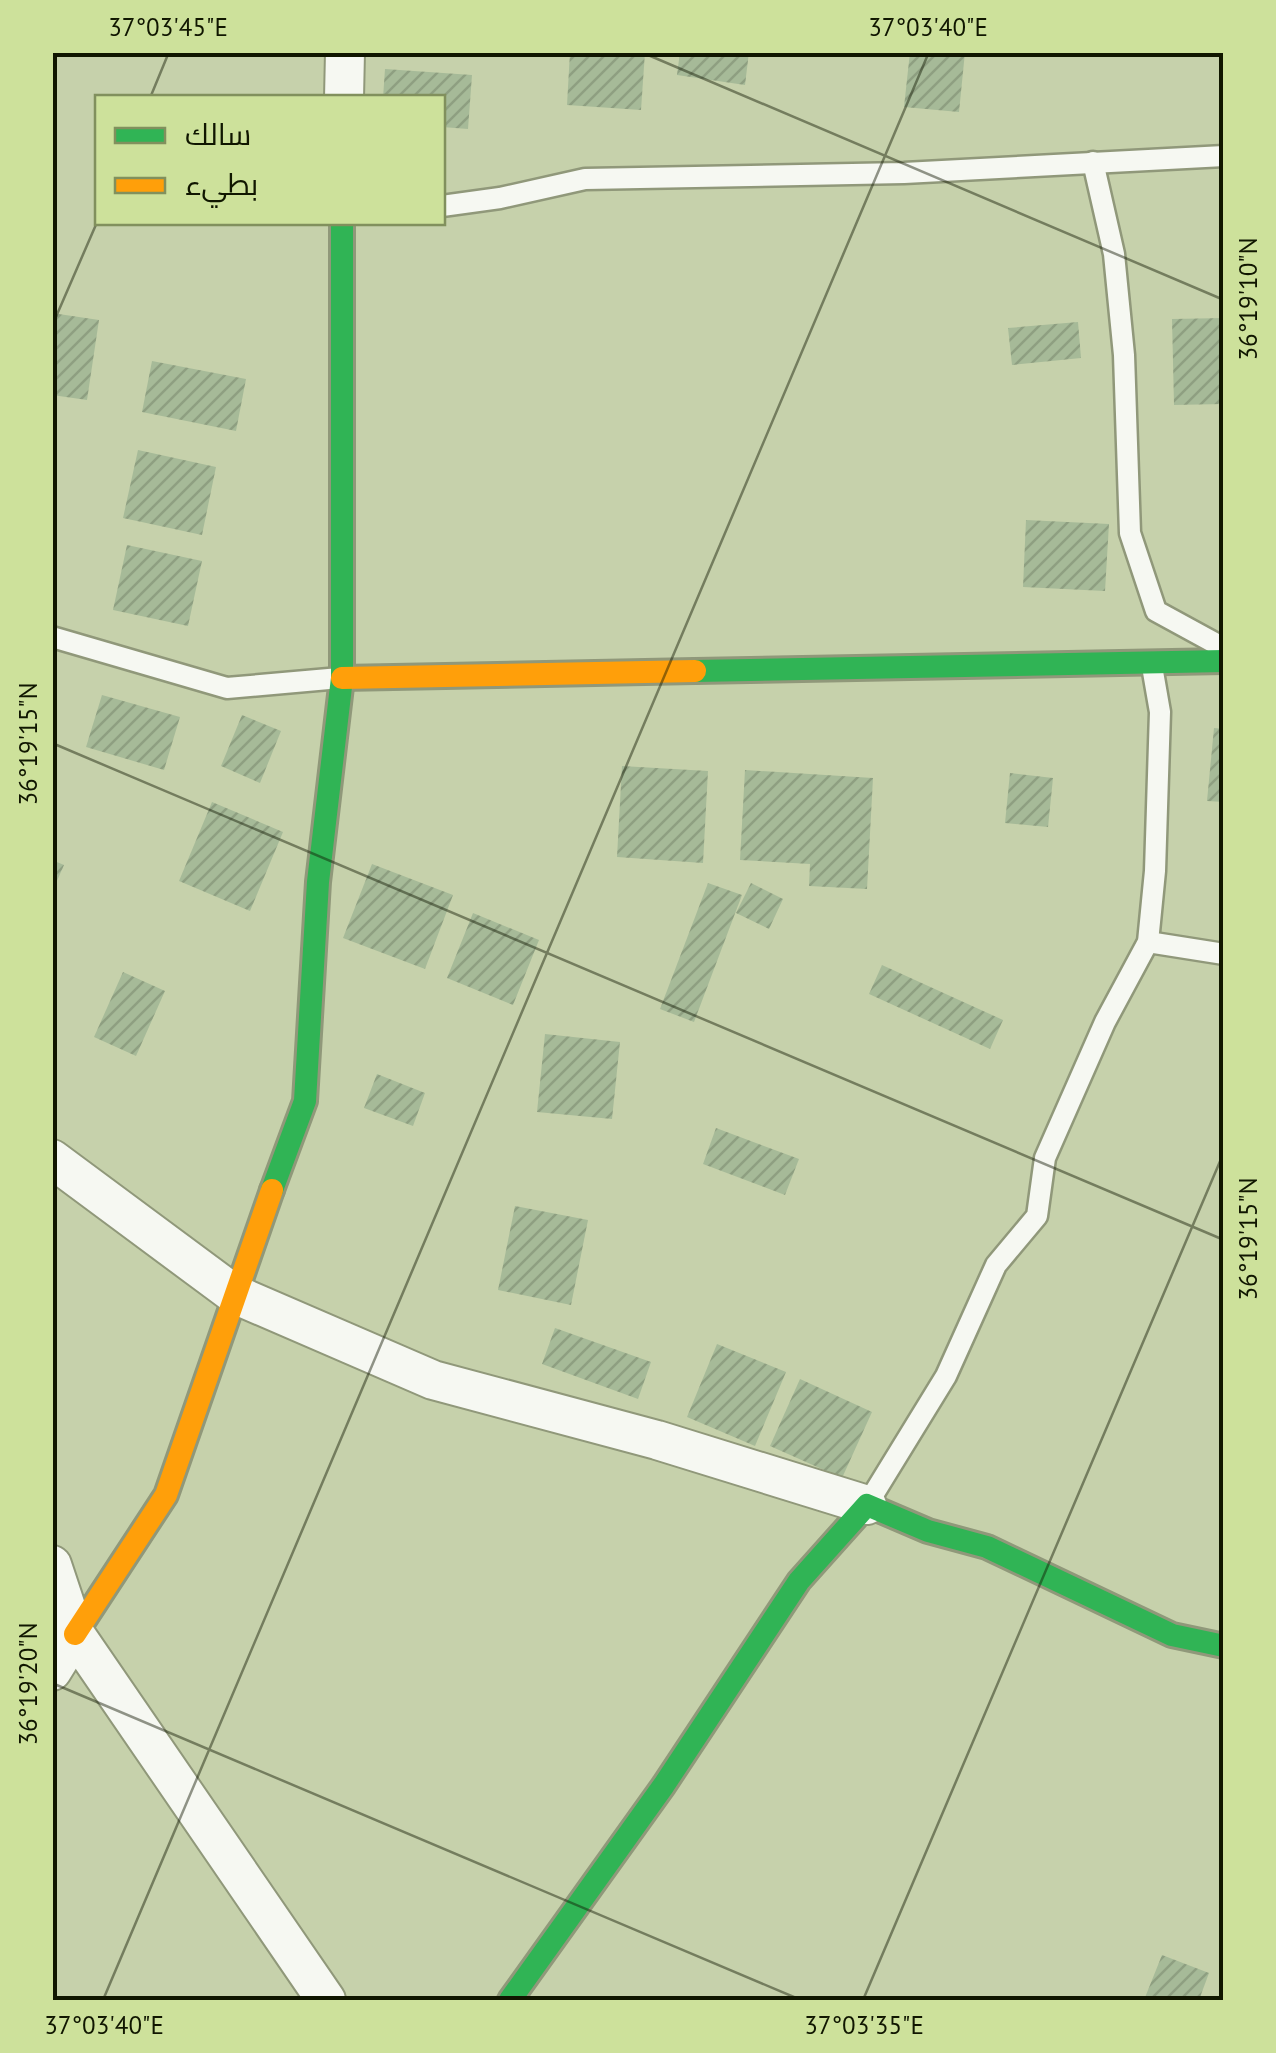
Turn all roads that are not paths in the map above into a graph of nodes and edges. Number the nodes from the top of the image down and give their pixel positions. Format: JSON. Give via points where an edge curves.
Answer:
{"nodes":[{"id":1,"x":345,"y":52,"type":"edge"},
{"id":2,"x":344,"y":95,"type":"edge"},
{"id":3,"x":1224,"y":156,"type":"edge"},
{"id":4,"x":1093,"y":162,"type":"junction"},
{"id":5,"x":445,"y":206,"type":"edge"},
{"id":6,"x":342,"y":225,"type":"edge"},
{"id":7,"x":52,"y":637,"type":"edge"},
{"id":8,"x":1224,"y":648,"type":"edge"},
{"id":9,"x":1224,"y":661,"type":"edge"},
{"id":10,"x":1152,"y":662,"type":"junction"},
{"id":11,"x":342,"y":678,"type":"junction"},
{"id":12,"x":1148,"y":942,"type":"junction"},
{"id":13,"x":1224,"y":954,"type":"edge"},
{"id":14,"x":52,"y":1159,"type":"edge"},
{"id":15,"x":234,"y":1294,"type":"junction"},
{"id":16,"x":866,"y":1505,"type":"junction"},
{"id":17,"x":52,"y":1565,"type":"edge"},
{"id":18,"x":75,"y":1634,"type":"junction"},
{"id":19,"x":1224,"y":1646,"type":"edge"},
{"id":20,"x":52,"y":1671,"type":"edge"},
{"id":21,"x":326,"y":2000,"type":"edge"},
{"id":22,"x":510,"y":2000,"type":"edge"}],
"edges":[{"from":1,"to":2,"type":"street"},
{"from":3,"to":4,"type":"lane"},
{"from":4,"to":5,"type":"lane","via":[[904,174],[584,178]]},
{"from":4,"to":8,"type":"lane","via":[[1116,270],[1130,533],[1156,612]]},
{"from":6,"to":11,"type":"street"},
{"from":7,"to":11,"type":"lane","via":[[228,688]]},
{"from":9,"to":10,"type":"street"},
{"from":10,"to":11,"type":"street"},
{"from":10,"to":12,"type":"lane","via":[[1160,712]]},
{"from":11,"to":15,"type":"street","via":[[318,882],[305,1101]]},
{"from":12,"to":13,"type":"lane"},
{"from":12,"to":16,"type":"lane","via":[[1045,1158],[1038,1216],[996,1266],[946,1376]]},
{"from":14,"to":15,"type":"street"},
{"from":15,"to":16,"type":"street","via":[[432,1380]]},
{"from":15,"to":18,"type":"street","via":[[166,1496]]},
{"from":16,"to":19,"type":"street","via":[[988,1547],[1172,1635]]},
{"from":16,"to":22,"type":"street","via":[[800,1581]]},
{"from":17,"to":18,"type":"street"},
{"from":18,"to":20,"type":"street"},
{"from":18,"to":21,"type":"street"}]}
